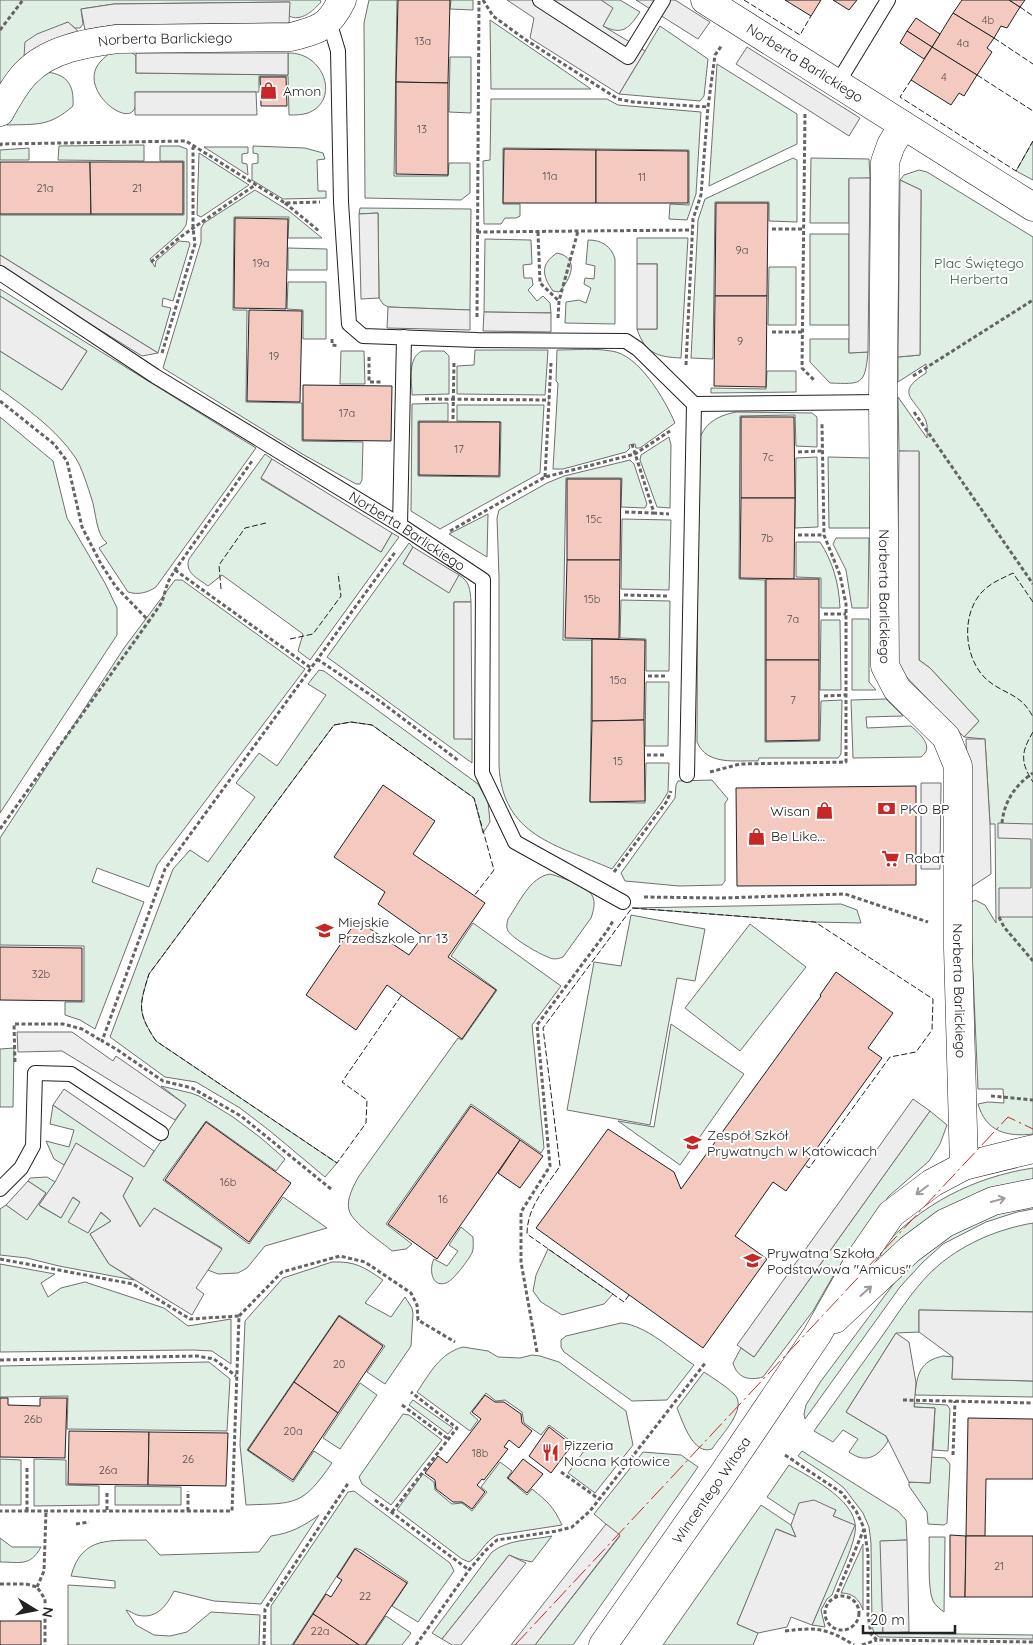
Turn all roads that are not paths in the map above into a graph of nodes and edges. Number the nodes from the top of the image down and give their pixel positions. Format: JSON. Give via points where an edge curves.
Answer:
{"nodes":[{"id":1,"x":540,"y":0,"type":"edge"},
{"id":2,"x":663,"y":0,"type":"edge"},
{"id":3,"x":705,"y":0,"type":"edge"},
{"id":4,"x":888,"y":0,"type":"edge"},
{"id":5,"x":335,"y":11,"type":"edge"},
{"id":6,"x":837,"y":84,"type":"junction"},
{"id":7,"x":0,"y":112,"type":"edge"},
{"id":8,"x":903,"y":125,"type":"junction"},
{"id":9,"x":1033,"y":207,"type":"edge"},
{"id":10,"x":0,"y":273,"type":"edge"},
{"id":11,"x":404,"y":337,"type":"junction"},
{"id":12,"x":888,"y":393,"type":"junction"},
{"id":13,"x":689,"y":400,"type":"junction"},
{"id":14,"x":405,"y":529,"type":"junction"},
{"id":15,"x":688,"y":775,"type":"road end"},
{"id":16,"x":623,"y":902,"type":"road end"},
{"id":17,"x":161,"y":1133,"type":"dead end"},
{"id":18,"x":1033,"y":1150,"type":"edge"},
{"id":19,"x":964,"y":1166,"type":"junction"},
{"id":20,"x":0,"y":1189,"type":"edge"},
{"id":21,"x":1033,"y":1193,"type":"edge"},
{"id":22,"x":817,"y":1335,"type":"junction"},
{"id":23,"x":606,"y":1644,"type":"edge"}],
"edges":[{"from":1,"to":2,"type":"lane","via":[[628,57]]},
{"from":3,"to":6,"type":"street","name":"Norberta Barlickiego"},
{"from":4,"to":6,"type":"lane"},
{"from":5,"to":7,"type":"street","name":"Norberta Barlickiego","via":[[313,31],[291,37],[92,42],[40,62],[16,84]]},
{"from":5,"to":11,"type":"lane","via":[[341,202],[349,324],[363,336]]},
{"from":6,"to":8,"type":"street","name":"Norberta Barlickiego"},
{"from":8,"to":9,"type":"street","name":"Norberta Barlickiego"},
{"from":8,"to":12,"type":"street","name":"Norberta Barlickiego","via":[[885,162]]},
{"from":10,"to":14,"type":"lane","name":"Norberta Barlickiego","via":[[155,376]]},
{"from":11,"to":13,"type":"lane","via":[[626,341]]},
{"from":11,"to":14,"type":"lane"},
{"from":12,"to":13,"type":"lane","via":[[821,402]]},
{"from":12,"to":19,"type":"street","name":"Norberta Barlickiego","via":[[885,666],[896,689],[946,737],[958,766],[958,948]]},
{"from":13,"to":15,"type":"lane"},
{"from":14,"to":16,"type":"lane","name":"Norberta Barlickiego","via":[[483,580],[482,773],[515,842]]},
{"from":17,"to":20,"type":"lane","via":[[71,1074],[35,1073],[33,1146],[21,1168]]},
{"from":18,"to":19,"type":"street","name":"Wincentego Witosa"},
{"from":19,"to":22,"type":"street","name":"Wincentego Witosa","one_way":true,"via":[[932,1183],[891,1214],[860,1259]]},
{"from":22,"to":21,"type":"street","name":"Wincentego Witosa","one_way":true,"via":[[910,1249],[945,1223],[993,1201]]},
{"from":22,"to":23,"type":"street","name":"Wincentego Witosa"}]}
